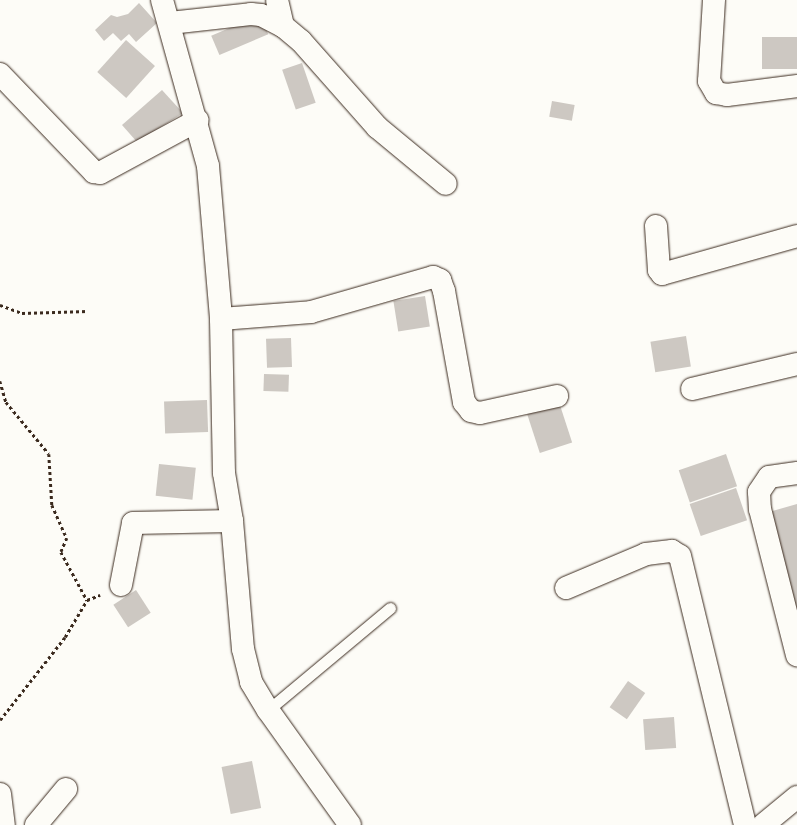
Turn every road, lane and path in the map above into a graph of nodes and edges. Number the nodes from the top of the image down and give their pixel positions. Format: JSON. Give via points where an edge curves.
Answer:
{"nodes":[{"id":1,"x":162,"y":0,"type":"edge"},
{"id":2,"x":277,"y":0,"type":"edge"},
{"id":3,"x":714,"y":0,"type":"edge"},
{"id":4,"x":170,"y":23,"type":"junction"},
{"id":5,"x":283,"y":26,"type":"junction"},
{"id":6,"x":0,"y":74,"type":"edge"},
{"id":7,"x":797,"y":86,"type":"edge"},
{"id":8,"x":198,"y":120,"type":"junction"},
{"id":9,"x":446,"y":184,"type":"dead end"},
{"id":10,"x":656,"y":226,"type":"dead end"},
{"id":11,"x":797,"y":236,"type":"edge"},
{"id":12,"x":0,"y":305,"type":"edge"},
{"id":13,"x":88,"y":311,"type":"dead end"},
{"id":14,"x":221,"y":319,"type":"junction"},
{"id":15,"x":797,"y":364,"type":"edge"},
{"id":16,"x":0,"y":381,"type":"edge"},
{"id":17,"x":692,"y":389,"type":"dead end"},
{"id":18,"x":558,"y":396,"type":"dead end"},
{"id":19,"x":797,"y":473,"type":"edge"},
{"id":20,"x":232,"y":521,"type":"junction"},
{"id":21,"x":121,"y":585,"type":"joint"},
{"id":22,"x":566,"y":588,"type":"dead end"},
{"id":23,"x":87,"y":600,"type":"junction"},
{"id":24,"x":390,"y":608,"type":"dead end"},
{"id":25,"x":797,"y":655,"type":"edge"},
{"id":26,"x":268,"y":710,"type":"junction"},
{"id":27,"x":0,"y":720,"type":"edge"},
{"id":28,"x":66,"y":789,"type":"dead end"},
{"id":29,"x":0,"y":794,"type":"edge"},
{"id":30,"x":797,"y":797,"type":"edge"},
{"id":31,"x":766,"y":823,"type":"edge"},
{"id":32,"x":4,"y":825,"type":"edge"},
{"id":33,"x":36,"y":825,"type":"edge"},
{"id":34,"x":350,"y":825,"type":"edge"},
{"id":35,"x":745,"y":825,"type":"edge"}],
"edges":[{"from":1,"to":4,"type":"street"},
{"from":2,"to":5,"type":"street"},
{"from":3,"to":7,"type":"street","via":[[710,81],[716,93],[727,95]]},
{"from":4,"to":5,"type":"street","via":[[251,14],[261,15]]},
{"from":4,"to":8,"type":"street"},
{"from":5,"to":9,"type":"street","via":[[320,62],[377,127]]},
{"from":6,"to":8,"type":"street","via":[[94,172],[100,173]]},
{"from":8,"to":14,"type":"street","via":[[208,166]]},
{"from":10,"to":11,"type":"street","via":[[659,270],[662,274]]},
{"from":12,"to":13,"type":"path","via":[[22,313]]},
{"from":14,"to":18,"type":"street","via":[[311,312],[433,277],[440,280],[444,291],[464,402],[471,411],[480,413]]},
{"from":14,"to":20,"type":"street","via":[[224,472]]},
{"from":15,"to":17,"type":"street"},
{"from":16,"to":23,"type":"path","via":[[6,402],[49,454],[52,505],[67,538],[61,552]]},
{"from":19,"to":25,"type":"street","via":[[769,477],[759,492],[760,509]]},
{"from":20,"to":21,"type":"street","via":[[133,524]]},
{"from":20,"to":26,"type":"street","via":[[243,649],[251,682]]},
{"from":21,"to":23,"type":"path"},
{"from":22,"to":35,"type":"street","via":[[646,554],[672,551],[680,556]]},
{"from":23,"to":27,"type":"path","via":[[65,637]]},
{"from":24,"to":26,"type":"lane"},
{"from":26,"to":34,"type":"street"},
{"from":28,"to":33,"type":"street"},
{"from":29,"to":32,"type":"street"},
{"from":30,"to":31,"type":"street"}]}
